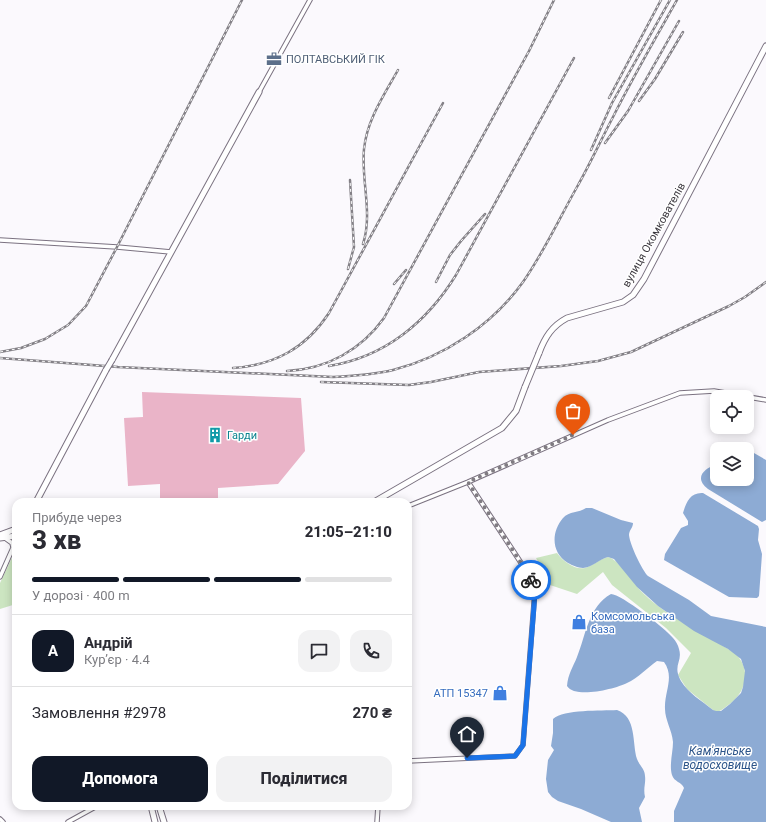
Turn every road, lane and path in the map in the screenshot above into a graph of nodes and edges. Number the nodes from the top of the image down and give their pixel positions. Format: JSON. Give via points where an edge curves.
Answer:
{"nodes":[{"id":1,"x":310,"y":0,"type":"edge"},
{"id":2,"x":766,"y":46,"type":"edge"},
{"id":3,"x":259,"y":92,"type":"joint"},
{"id":4,"x":0,"y":240,"type":"edge"},
{"id":5,"x":171,"y":252,"type":"junction"},
{"id":6,"x":766,"y":400,"type":"edge"},
{"id":7,"x":468,"y":482,"type":"junction"},
{"id":8,"x":40,"y":498,"type":"edge"},
{"id":9,"x":381,"y":498,"type":"edge"},
{"id":10,"x":412,"y":504,"type":"edge"},
{"id":11,"x":12,"y":531,"type":"edge"},
{"id":12,"x":12,"y":536,"type":"edge"},
{"id":13,"x":1,"y":537,"type":"edge"},
{"id":14,"x":12,"y":542,"type":"edge"},
{"id":15,"x":12,"y":551,"type":"edge"},
{"id":16,"x":0,"y":578,"type":"edge"},
{"id":17,"x":412,"y":761,"type":"edge"},
{"id":18,"x":90,"y":810,"type":"edge"},
{"id":19,"x":152,"y":810,"type":"edge"},
{"id":20,"x":160,"y":810,"type":"edge"},
{"id":21,"x":378,"y":810,"type":"edge"},
{"id":22,"x":0,"y":819,"type":"edge"},
{"id":23,"x":3,"y":822,"type":"edge"},
{"id":24,"x":68,"y":822,"type":"edge"},
{"id":25,"x":156,"y":822,"type":"edge"},
{"id":26,"x":164,"y":822,"type":"edge"},
{"id":27,"x":377,"y":822,"type":"edge"}],
"edges":[{"from":1,"to":3,"type":"street"},
{"from":2,"to":9,"type":"street","name":"вулиця Окомкователів","bridge":true,"via":[[644,279],[633,295],[623,302],[559,322],[546,336],[516,411],[502,428]]},
{"from":3,"to":5,"type":"street"},
{"from":4,"to":5,"type":"street"},
{"from":5,"to":8,"type":"street","bridge":true},
{"from":6,"to":7,"type":"street","via":[[714,390],[680,392],[602,422]]},
{"from":7,"to":10,"type":"street"},
{"from":7,"to":17,"type":"street","via":[[527,572],[535,590],[523,745],[515,756]]},
{"from":11,"to":13,"type":"street"},
{"from":12,"to":13,"type":"street"},
{"from":13,"to":14,"type":"street"},
{"from":15,"to":16,"type":"street"},
{"from":18,"to":24,"type":"street"},
{"from":19,"to":25,"type":"street"},
{"from":20,"to":26,"type":"street"},
{"from":21,"to":27,"type":"street"},
{"from":22,"to":23,"type":"street"}]}
